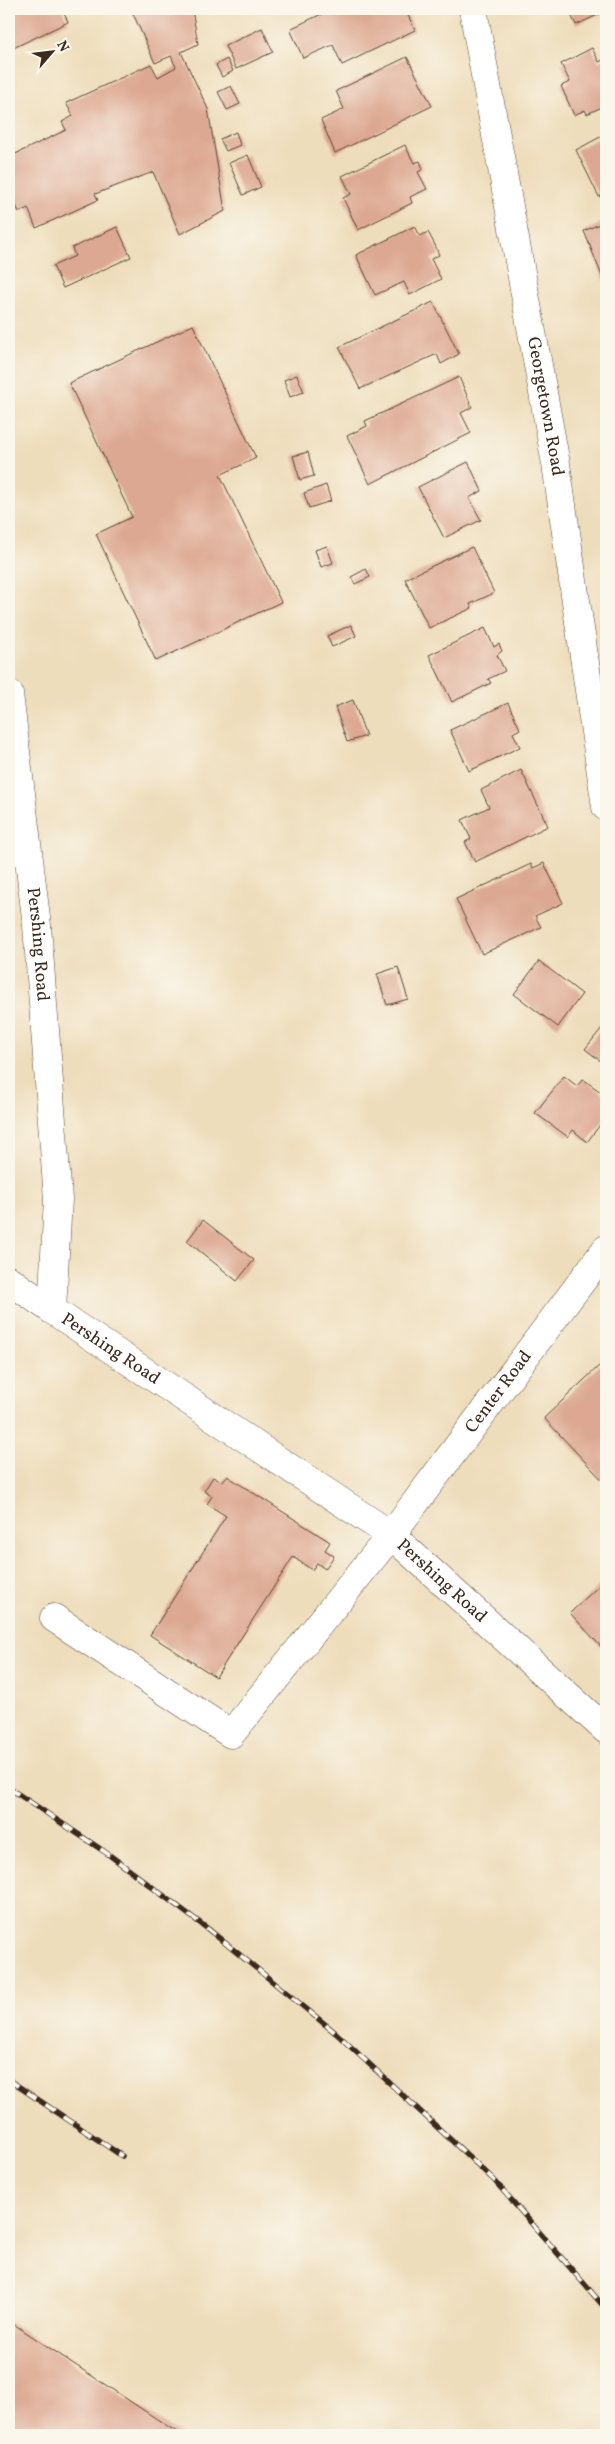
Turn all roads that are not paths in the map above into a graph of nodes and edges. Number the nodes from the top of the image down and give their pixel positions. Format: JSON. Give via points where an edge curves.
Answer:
{"nodes":[{"id":1,"x":473,"y":9,"type":"edge"},
{"id":2,"x":9,"y":694,"type":"edge"},
{"id":3,"x":606,"y":807,"type":"edge"},
{"id":4,"x":606,"y":1249,"type":"edge"},
{"id":5,"x":9,"y":1280,"type":"edge"},
{"id":6,"x":52,"y":1310,"type":"junction"},
{"id":7,"x":391,"y":1535,"type":"junction"},
{"id":8,"x":54,"y":1618,"type":"dead end"},
{"id":9,"x":606,"y":1730,"type":"edge"}],
"edges":[{"from":1,"to":3,"type":"street","name":"Georgetown Road","via":[[556,464]]},
{"from":2,"to":6,"type":"street","name":"Pershing Road","via":[[38,926],[58,1199]]},
{"from":4,"to":7,"type":"street","name":"Center Road"},
{"from":5,"to":6,"type":"street"},
{"from":6,"to":7,"type":"street","name":"Pershing Road"},
{"from":7,"to":8,"type":"street","name":"Center Road","via":[[231,1734]]},
{"from":7,"to":9,"type":"street","name":"Pershing Road"}]}
